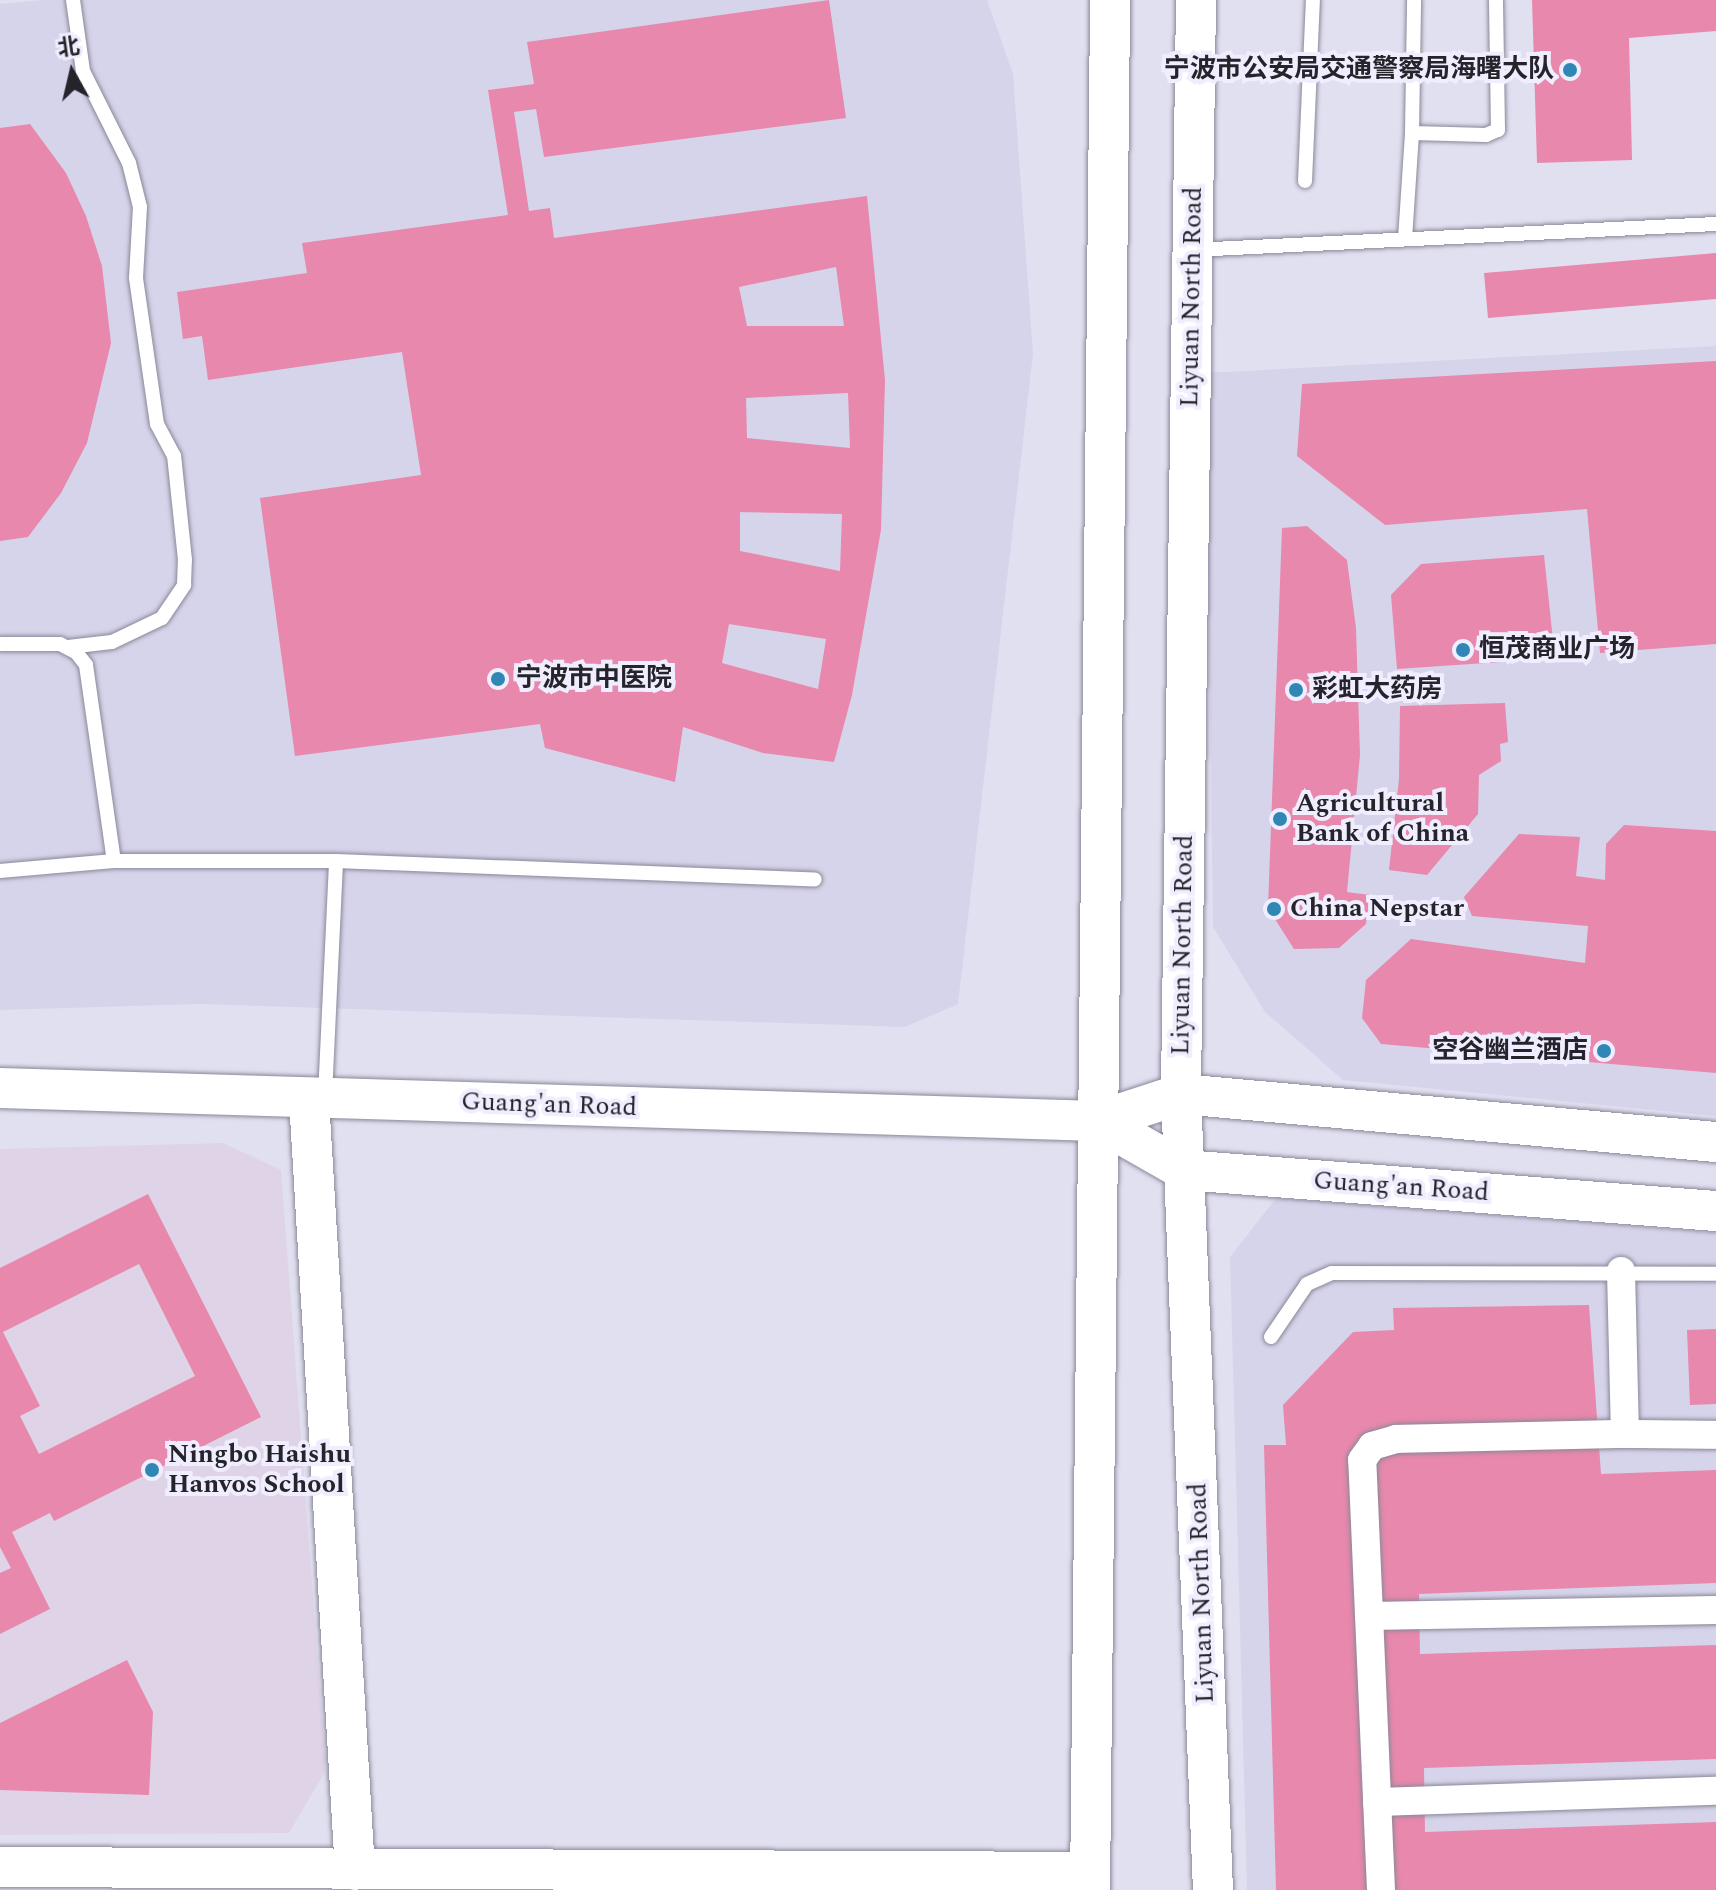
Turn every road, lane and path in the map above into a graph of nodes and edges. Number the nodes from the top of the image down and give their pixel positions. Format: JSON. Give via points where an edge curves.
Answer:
{"nodes":[{"id":1,"x":73,"y":0,"type":"edge"},
{"id":2,"x":1110,"y":0,"type":"edge"},
{"id":3,"x":1196,"y":0,"type":"edge"},
{"id":4,"x":1313,"y":0,"type":"edge"},
{"id":5,"x":1414,"y":0,"type":"edge"},
{"id":6,"x":1496,"y":0,"type":"edge"},
{"id":7,"x":1412,"y":133,"type":"junction"},
{"id":8,"x":1305,"y":181,"type":"dead end"},
{"id":9,"x":1716,"y":224,"type":"edge"},
{"id":10,"x":1405,"y":239,"type":"junction"},
{"id":11,"x":1193,"y":250,"type":"junction"},
{"id":12,"x":0,"y":644,"type":"edge"},
{"id":13,"x":68,"y":647,"type":"junction"},
{"id":14,"x":114,"y":861,"type":"junction"},
{"id":15,"x":336,"y":861,"type":"junction"},
{"id":16,"x":0,"y":871,"type":"edge"},
{"id":17,"x":815,"y":879,"type":"dead end"},
{"id":18,"x":0,"y":1088,"type":"edge"},
{"id":19,"x":1181,"y":1094,"type":"junction"},
{"id":20,"x":317,"y":1099,"type":"junction"},
{"id":21,"x":1098,"y":1121,"type":"junction"},
{"id":22,"x":1716,"y":1142,"type":"edge"},
{"id":23,"x":1184,"y":1170,"type":"junction"},
{"id":24,"x":1716,"y":1211,"type":"edge"},
{"id":25,"x":1621,"y":1271,"type":"junction"},
{"id":26,"x":1716,"y":1274,"type":"edge"},
{"id":27,"x":1271,"y":1337,"type":"dead end"},
{"id":28,"x":1625,"y":1434,"type":"junction"},
{"id":29,"x":1716,"y":1435,"type":"edge"},
{"id":30,"x":1716,"y":1610,"type":"edge"},
{"id":31,"x":1369,"y":1616,"type":"junction"},
{"id":32,"x":1716,"y":1791,"type":"edge"},
{"id":33,"x":1377,"y":1802,"type":"junction"},
{"id":34,"x":0,"y":1867,"type":"edge"},
{"id":35,"x":355,"y":1870,"type":"junction"},
{"id":36,"x":684,"y":1881,"type":"edge"},
{"id":37,"x":1090,"y":1881,"type":"edge"},
{"id":38,"x":1213,"y":1890,"type":"edge"},
{"id":39,"x":1381,"y":1890,"type":"edge"}],
"edges":[{"from":1,"to":13,"type":"lane","via":[[83,71],[129,163],[140,207],[136,278],[157,424],[174,456],[185,560],[184,585],[162,618],[112,642]]},
{"from":2,"to":21,"type":"street"},
{"from":3,"to":11,"type":"street","name":"Liyuan North Road"},
{"from":4,"to":8,"type":"lane"},
{"from":5,"to":7,"type":"lane"},
{"from":6,"to":7,"type":"lane","via":[[1498,130],[1486,135]]},
{"from":7,"to":10,"type":"lane"},
{"from":9,"to":10,"type":"lane"},
{"from":10,"to":11,"type":"lane"},
{"from":11,"to":19,"type":"street","name":"Liyuan North Road"},
{"from":12,"to":13,"type":"lane","via":[[39,640]]},
{"from":13,"to":14,"type":"lane","via":[[86,665]]},
{"from":14,"to":15,"type":"lane"},
{"from":14,"to":16,"type":"lane"},
{"from":15,"to":17,"type":"lane"},
{"from":15,"to":20,"type":"lane"},
{"from":18,"to":20,"type":"street","name":"Guang'an Road"},
{"from":19,"to":21,"type":"street","name":"Guang'an Road"},
{"from":19,"to":22,"type":"street","name":"Guang'an Road"},
{"from":19,"to":23,"type":"street","name":"Liyuan North Road"},
{"from":20,"to":21,"type":"street","name":"Guang'an Road"},
{"from":20,"to":35,"type":"street"},
{"from":21,"to":23,"type":"street","name":"Guang'an Road"},
{"from":21,"to":37,"type":"street"},
{"from":23,"to":24,"type":"street","name":"Guang'an Road"},
{"from":23,"to":38,"type":"street","name":"Liyuan North Road"},
{"from":25,"to":26,"type":"lane"},
{"from":25,"to":27,"type":"lane","via":[[1332,1273],[1307,1284]]},
{"from":25,"to":28,"type":"street"},
{"from":28,"to":29,"type":"street"},
{"from":28,"to":31,"type":"street","via":[[1396,1439],[1372,1446],[1362,1460]]},
{"from":30,"to":31,"type":"street"},
{"from":31,"to":33,"type":"street"},
{"from":32,"to":33,"type":"street"},
{"from":33,"to":39,"type":"street"},
{"from":34,"to":35,"type":"street"},
{"from":35,"to":36,"type":"street"},
{"from":36,"to":37,"type":"street"}]}
